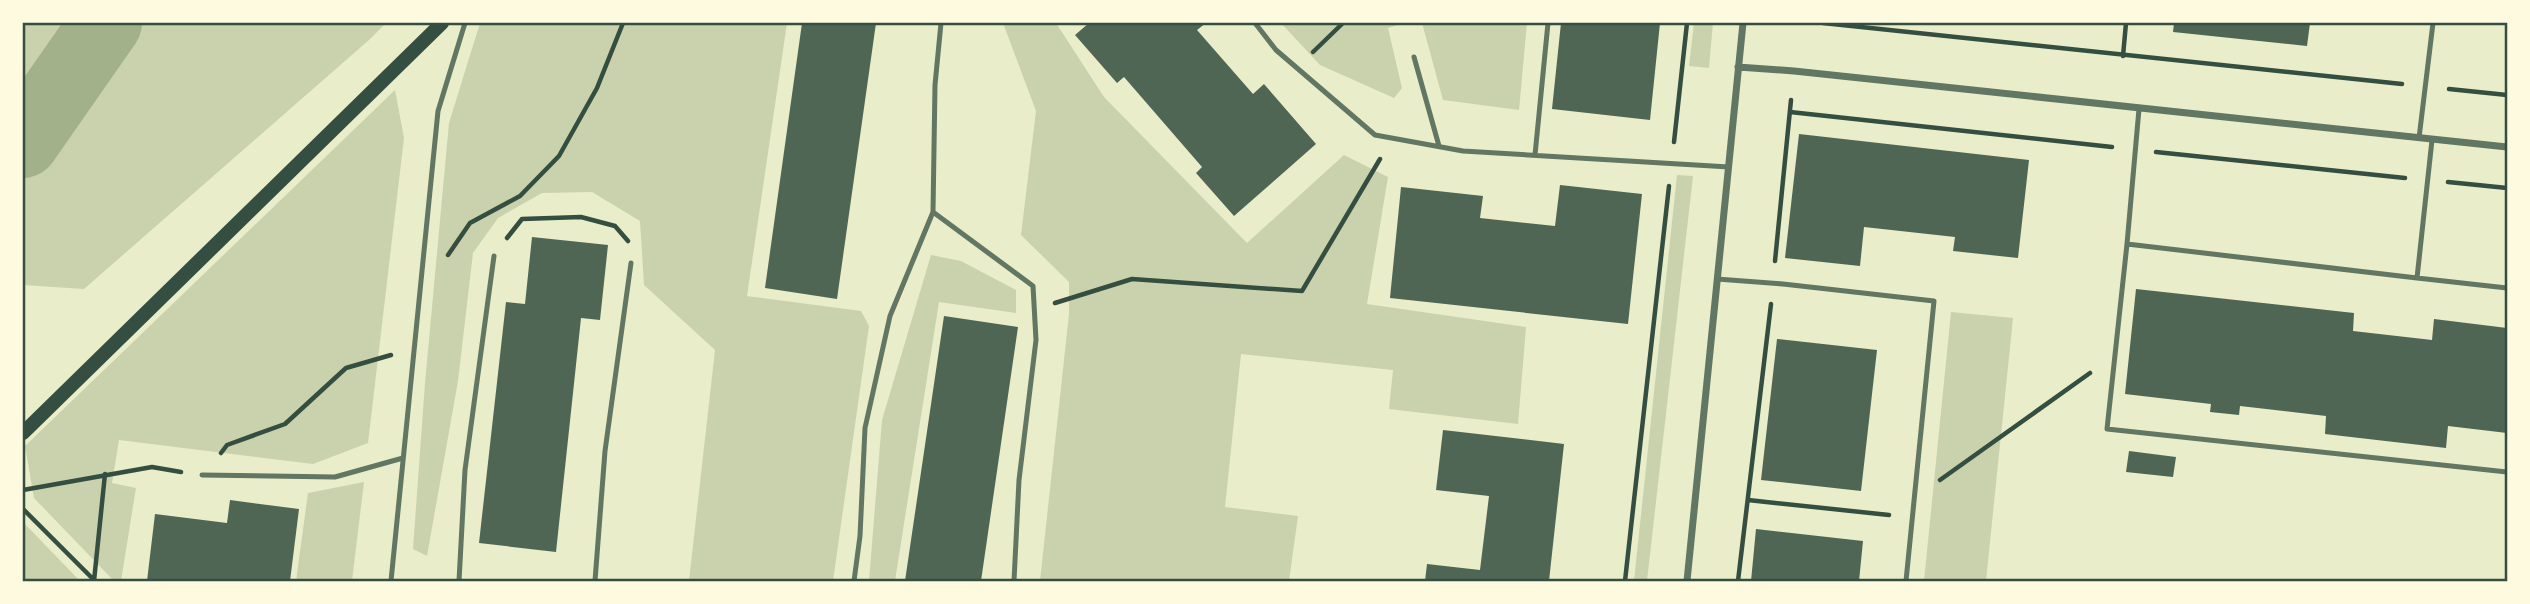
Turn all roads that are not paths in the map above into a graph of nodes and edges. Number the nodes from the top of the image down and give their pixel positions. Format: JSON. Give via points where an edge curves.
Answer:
{"nodes":[{"id":1,"x":442,"y":23,"type":"edge"},
{"id":2,"x":465,"y":23,"type":"edge"},
{"id":3,"x":941,"y":23,"type":"edge"},
{"id":4,"x":1255,"y":23,"type":"edge"},
{"id":5,"x":1548,"y":23,"type":"edge"},
{"id":6,"x":1743,"y":23,"type":"edge"},
{"id":7,"x":2433,"y":23,"type":"edge"},
{"id":8,"x":1415,"y":57,"type":"dead end"},
{"id":9,"x":1738,"y":67,"type":"junction"},
{"id":10,"x":2139,"y":109,"type":"junction"},
{"id":11,"x":2419,"y":138,"type":"junction"},
{"id":12,"x":2432,"y":140,"type":"junction"},
{"id":13,"x":1439,"y":146,"type":"junction"},
{"id":14,"x":2507,"y":147,"type":"edge"},
{"id":15,"x":1535,"y":155,"type":"junction"},
{"id":16,"x":1729,"y":167,"type":"junction"},
{"id":17,"x":933,"y":212,"type":"junction"},
{"id":18,"x":2127,"y":244,"type":"junction"},
{"id":19,"x":494,"y":256,"type":"road end"},
{"id":20,"x":631,"y":263,"type":"road end"},
{"id":21,"x":2417,"y":278,"type":"junction"},
{"id":22,"x":1717,"y":279,"type":"junction"},
{"id":23,"x":2507,"y":288,"type":"edge"},
{"id":24,"x":23,"y":433,"type":"edge"},
{"id":25,"x":403,"y":458,"type":"junction"},
{"id":26,"x":2507,"y":472,"type":"edge"},
{"id":27,"x":202,"y":475,"type":"road end"},
{"id":28,"x":391,"y":581,"type":"edge"},
{"id":29,"x":459,"y":581,"type":"edge"},
{"id":30,"x":595,"y":581,"type":"edge"},
{"id":31,"x":854,"y":581,"type":"edge"},
{"id":32,"x":1014,"y":581,"type":"edge"},
{"id":33,"x":1687,"y":581,"type":"edge"},
{"id":34,"x":1906,"y":581,"type":"edge"}],
"edges":[{"from":1,"to":24,"type":"main road"},
{"from":2,"to":25,"type":"lane","via":[[438,111]]},
{"from":3,"to":17,"type":"lane","via":[[934,85]]},
{"from":4,"to":13,"type":"lane","via":[[1276,50],[1375,135]]},
{"from":5,"to":15,"type":"lane"},
{"from":6,"to":9,"type":"street"},
{"from":7,"to":11,"type":"lane"},
{"from":8,"to":13,"type":"lane"},
{"from":9,"to":10,"type":"street"},
{"from":9,"to":16,"type":"street"},
{"from":10,"to":11,"type":"street"},
{"from":10,"to":18,"type":"lane"},
{"from":11,"to":12,"type":"street"},
{"from":12,"to":14,"type":"street"},
{"from":12,"to":21,"type":"lane"},
{"from":13,"to":15,"type":"lane"},
{"from":15,"to":16,"type":"lane"},
{"from":16,"to":22,"type":"street"},
{"from":17,"to":31,"type":"lane","via":[[890,316],[865,428]]},
{"from":17,"to":32,"type":"lane","via":[[1033,286],[1036,340],[1019,480]]},
{"from":18,"to":21,"type":"lane"},
{"from":18,"to":26,"type":"lane","via":[[2107,429]]},
{"from":19,"to":29,"type":"lane","via":[[466,470]]},
{"from":20,"to":30,"type":"lane","via":[[605,451]]},
{"from":21,"to":23,"type":"lane"},
{"from":22,"to":33,"type":"street"},
{"from":22,"to":34,"type":"lane","via":[[1934,301]]},
{"from":25,"to":27,"type":"lane","via":[[335,477]]},
{"from":25,"to":28,"type":"lane"}]}
